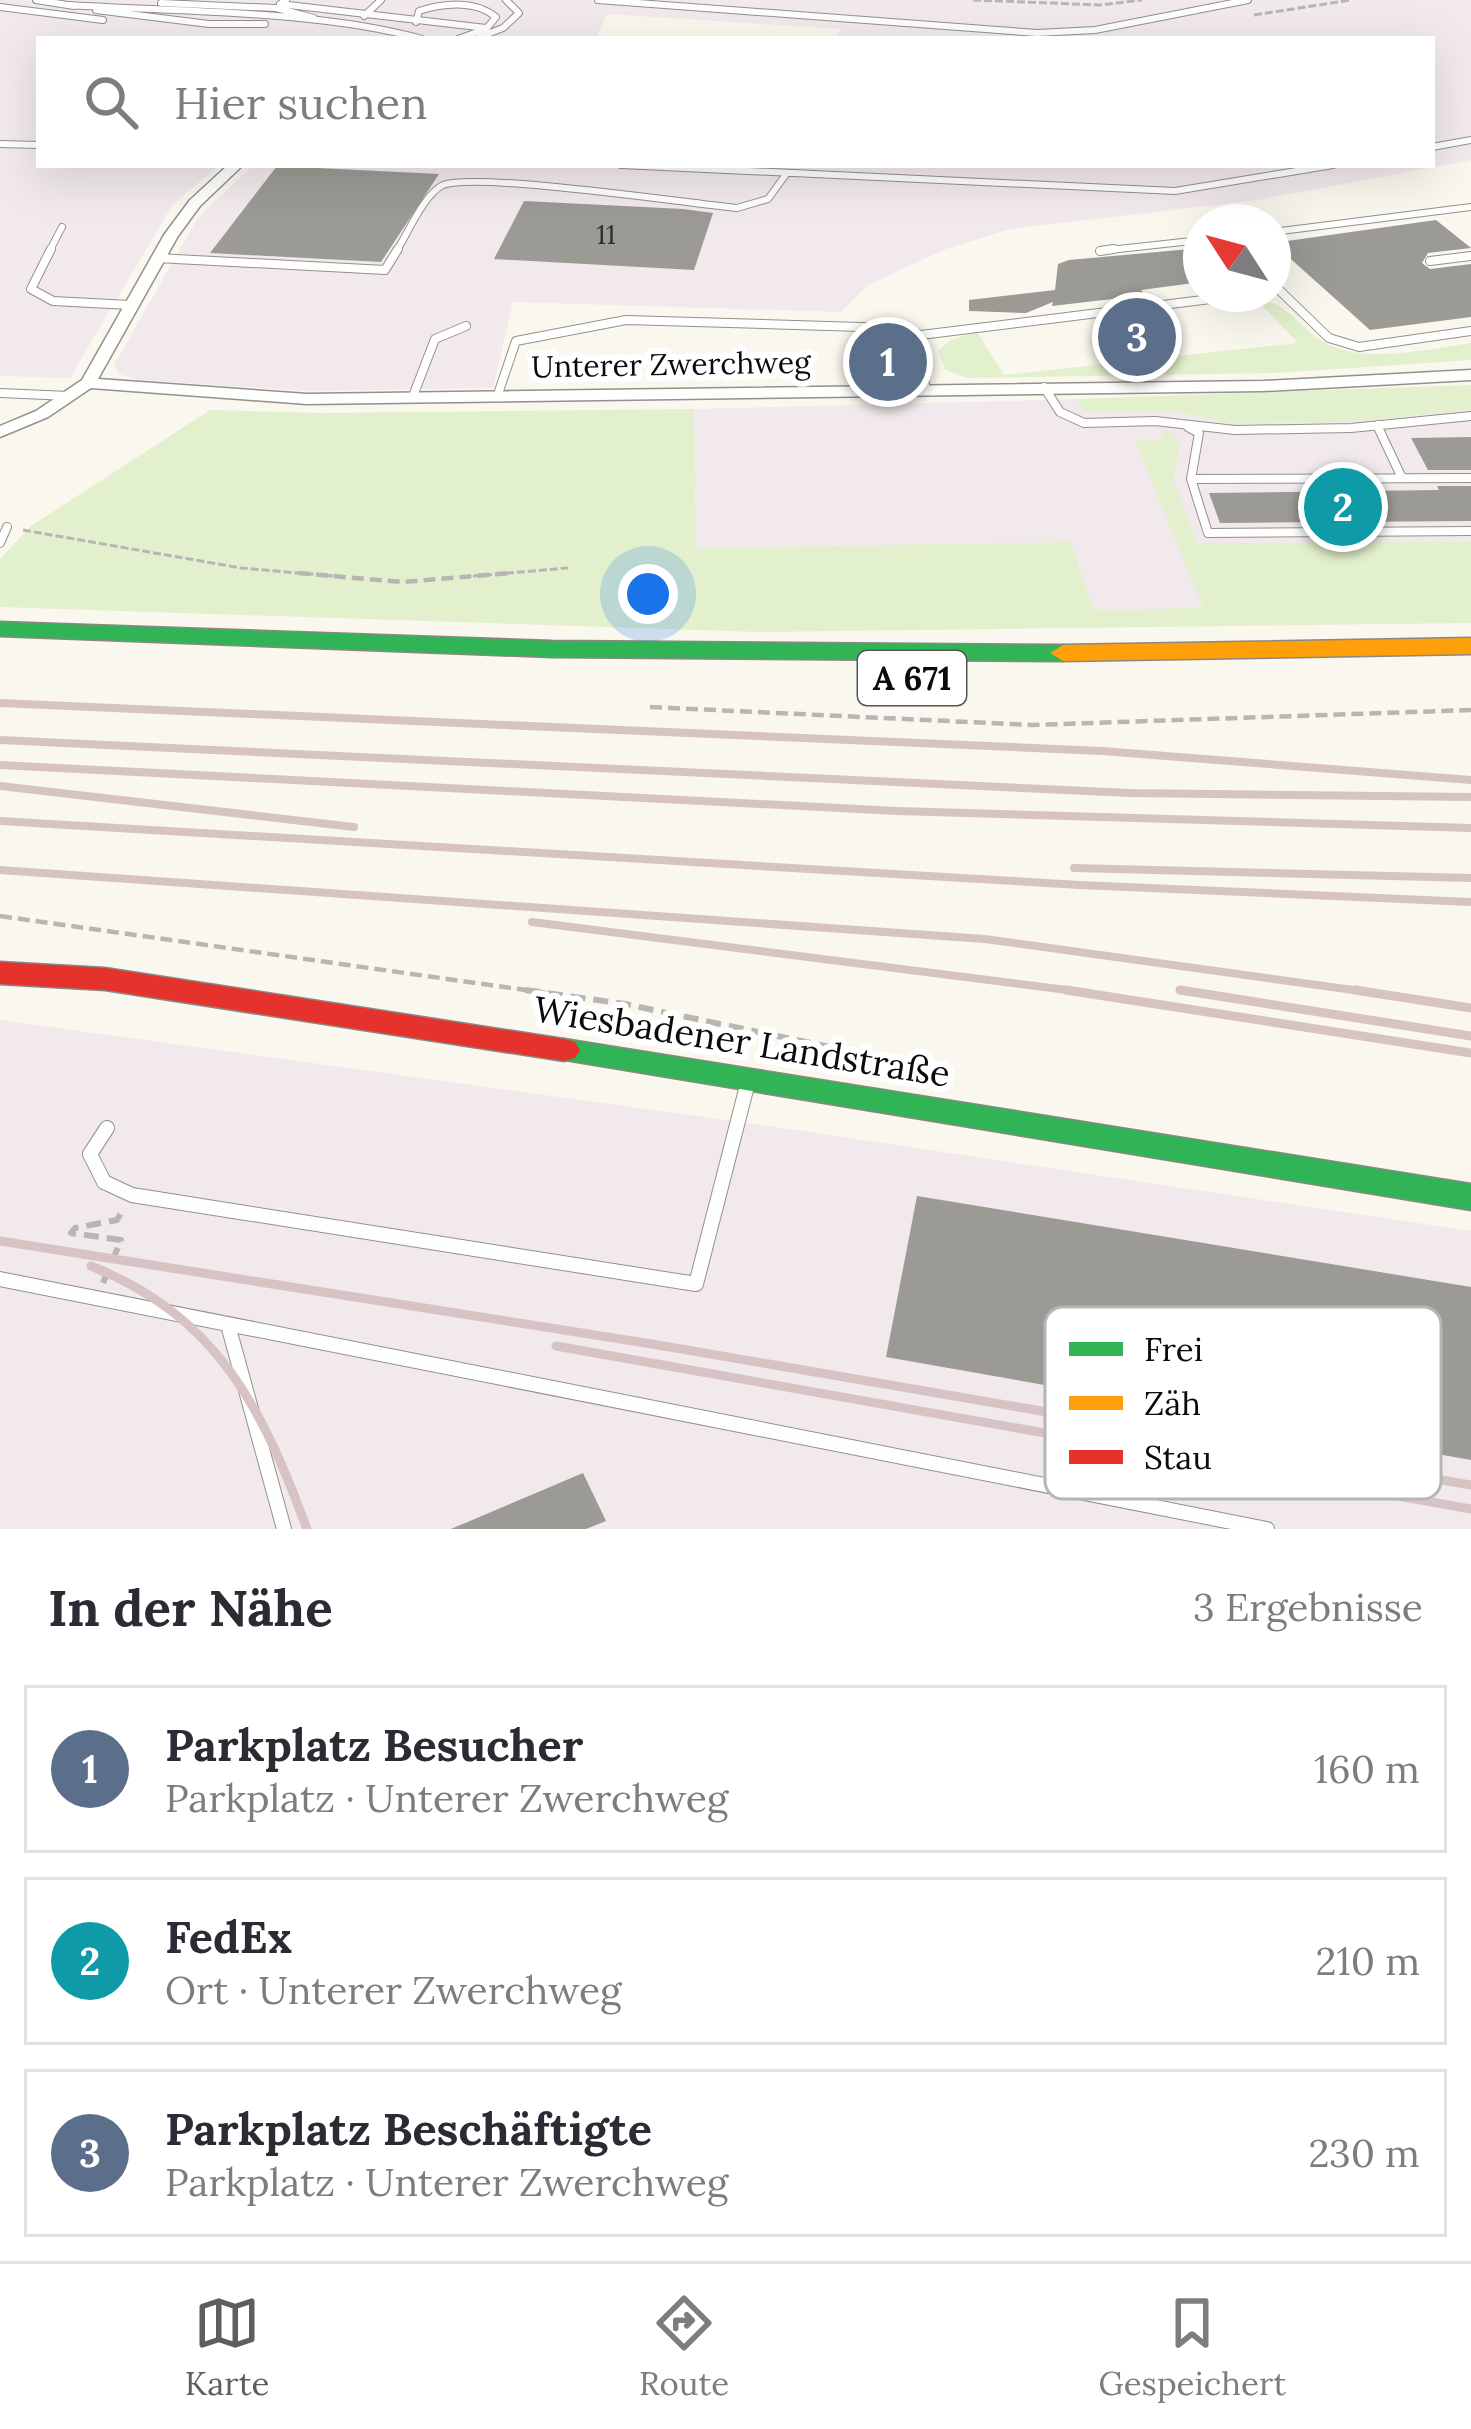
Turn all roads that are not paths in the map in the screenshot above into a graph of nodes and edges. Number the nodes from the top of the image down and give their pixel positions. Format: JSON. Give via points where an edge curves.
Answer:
{"nodes":[{"id":1,"x":36,"y":0,"type":"edge"},
{"id":2,"x":322,"y":0,"type":"edge"},
{"id":3,"x":381,"y":0,"type":"edge"},
{"id":4,"x":506,"y":0,"type":"edge"},
{"id":5,"x":598,"y":0,"type":"edge"},
{"id":6,"x":1248,"y":0,"type":"edge"},
{"id":7,"x":64,"y":3,"type":"edge"},
{"id":8,"x":157,"y":3,"type":"junction"},
{"id":9,"x":281,"y":4,"type":"edge"},
{"id":10,"x":119,"y":5,"type":"junction"},
{"id":11,"x":0,"y":7,"type":"edge"},
{"id":12,"x":312,"y":8,"type":"junction"},
{"id":13,"x":364,"y":16,"type":"junction"},
{"id":14,"x":314,"y":18,"type":"junction"},
{"id":15,"x":103,"y":20,"type":"dead end"},
{"id":16,"x":416,"y":22,"type":"junction"},
{"id":17,"x":334,"y":25,"type":"junction"},
{"id":18,"x":482,"y":34,"type":"edge"},
{"id":19,"x":413,"y":36,"type":"edge"},
{"id":20,"x":1471,"y":140,"type":"edge"},
{"id":21,"x":0,"y":144,"type":"edge"},
{"id":22,"x":36,"y":145,"type":"edge"},
{"id":23,"x":1435,"y":146,"type":"edge"},
{"id":24,"x":233,"y":168,"type":"edge"},
{"id":25,"x":683,"y":168,"type":"edge"},
{"id":26,"x":1315,"y":168,"type":"edge"},
{"id":27,"x":787,"y":173,"type":"junction"},
{"id":28,"x":1471,"y":207,"type":"edge"},
{"id":29,"x":62,"y":227,"type":"dead end"},
{"id":30,"x":1291,"y":230,"type":"edge"},
{"id":31,"x":1183,"y":242,"type":"edge"},
{"id":32,"x":1100,"y":251,"type":"dead end"},
{"id":33,"x":1471,"y":256,"type":"edge"},
{"id":34,"x":157,"y":258,"type":"junction"},
{"id":35,"x":1430,"y":261,"type":"dead end"},
{"id":36,"x":1183,"y":302,"type":"edge"},
{"id":37,"x":1291,"y":303,"type":"edge"},
{"id":38,"x":130,"y":305,"type":"junction"},
{"id":39,"x":1108,"y":311,"type":"junction"},
{"id":40,"x":466,"y":326,"type":"dead end"},
{"id":41,"x":1122,"y":328,"type":"dead end"},
{"id":42,"x":1471,"y":331,"type":"edge"},
{"id":43,"x":918,"y":340,"type":"junction"},
{"id":44,"x":1471,"y":375,"type":"edge"},
{"id":45,"x":88,"y":383,"type":"junction"},
{"id":46,"x":1044,"y":387,"type":"junction"},
{"id":47,"x":926,"y":388,"type":"junction"},
{"id":48,"x":855,"y":390,"type":"junction"},
{"id":49,"x":0,"y":393,"type":"edge"},
{"id":50,"x":498,"y":394,"type":"junction"},
{"id":51,"x":73,"y":396,"type":"junction"},
{"id":52,"x":413,"y":396,"type":"junction"},
{"id":53,"x":1471,"y":416,"type":"edge"},
{"id":54,"x":1185,"y":425,"type":"junction"},
{"id":55,"x":1377,"y":425,"type":"junction"},
{"id":56,"x":0,"y":432,"type":"edge"},
{"id":57,"x":1402,"y":478,"type":"junction"},
{"id":58,"x":1471,"y":478,"type":"edge"},
{"id":59,"x":1191,"y":479,"type":"junction"},
{"id":60,"x":7,"y":527,"type":"road end"},
{"id":61,"x":1471,"y":531,"type":"edge"},
{"id":62,"x":0,"y":544,"type":"edge"},
{"id":63,"x":0,"y":629,"type":"edge"},
{"id":64,"x":1471,"y":646,"type":"edge"},
{"id":65,"x":0,"y":653,"type":"edge"},
{"id":66,"x":1471,"y":671,"type":"edge"},
{"id":67,"x":0,"y":973,"type":"edge"},
{"id":68,"x":748,"y":1079,"type":"junction"},
{"id":69,"x":106,"y":1128,"type":"dead end"},
{"id":70,"x":1471,"y":1197,"type":"edge"},
{"id":71,"x":0,"y":1280,"type":"edge"},
{"id":72,"x":228,"y":1325,"type":"junction"},
{"id":73,"x":1045,"y":1485,"type":"edge"},
{"id":74,"x":1115,"y":1499,"type":"edge"},
{"id":75,"x":284,"y":1529,"type":"edge"},
{"id":76,"x":1268,"y":1529,"type":"edge"}],
"edges":[{"from":1,"to":7,"type":"lane"},
{"from":2,"to":12,"type":"lane"},
{"from":3,"to":13,"type":"lane"},
{"from":4,"to":18,"type":"lane","via":[[518,13]]},
{"from":5,"to":6,"type":"lane","via":[[1037,34]]},
{"from":7,"to":10,"type":"lane"},
{"from":7,"to":17,"type":"lane","via":[[151,19]]},
{"from":8,"to":9,"type":"lane"},
{"from":8,"to":10,"type":"lane"},
{"from":8,"to":14,"type":"lane"},
{"from":9,"to":12,"type":"lane"},
{"from":9,"to":14,"type":"lane"},
{"from":10,"to":17,"type":"lane"},
{"from":11,"to":15,"type":"lane"},
{"from":12,"to":13,"type":"lane"},
{"from":13,"to":16,"type":"lane"},
{"from":14,"to":17,"type":"lane"},
{"from":16,"to":18,"type":"lane","via":[[467,22]]},
{"from":16,"to":18,"type":"lane","via":[[423,8],[460,2],[496,13]]},
{"from":17,"to":19,"type":"lane"},
{"from":20,"to":23,"type":"lane"},
{"from":21,"to":22,"type":"lane"},
{"from":24,"to":34,"type":"street","via":[[195,203]]},
{"from":25,"to":27,"type":"lane"},
{"from":26,"to":27,"type":"lane","via":[[1175,191]]},
{"from":27,"to":34,"type":"lane","via":[[768,199],[737,208],[448,183],[436,189],[385,270]]},
{"from":28,"to":30,"type":"lane"},
{"from":29,"to":38,"type":"lane","via":[[31,289],[53,301]]},
{"from":31,"to":32,"type":"lane"},
{"from":33,"to":35,"type":"lane"},
{"from":34,"to":38,"type":"street"},
{"from":36,"to":39,"type":"lane"},
{"from":37,"to":42,"type":"lane","via":[[1329,338],[1359,346]]},
{"from":38,"to":45,"type":"street"},
{"from":39,"to":41,"type":"lane"},
{"from":39,"to":43,"type":"lane"},
{"from":40,"to":52,"type":"lane","via":[[435,338]]},
{"from":43,"to":47,"type":"lane"},
{"from":43,"to":48,"type":"lane","via":[[859,341],[851,352]]},
{"from":43,"to":50,"type":"lane","via":[[894,328],[626,320],[516,341]]},
{"from":44,"to":46,"type":"street","name":"Unterer Zwerchweg"},
{"from":45,"to":51,"type":"street"},
{"from":45,"to":52,"type":"street","name":"Unterer Zwerchweg","via":[[228,396]]},
{"from":46,"to":47,"type":"street","name":"Unterer Zwerchweg"},
{"from":46,"to":54,"type":"lane","via":[[1060,412],[1084,422]]},
{"from":47,"to":48,"type":"street","name":"Unterer Zwerchweg"},
{"from":48,"to":50,"type":"street","name":"Unterer Zwerchweg"},
{"from":49,"to":51,"type":"lane"},
{"from":50,"to":52,"type":"street","name":"Unterer Zwerchweg"},
{"from":51,"to":56,"type":"street"},
{"from":53,"to":55,"type":"lane"},
{"from":54,"to":55,"type":"lane"},
{"from":54,"to":59,"type":"lane","via":[[1199,434]]},
{"from":55,"to":57,"type":"lane"},
{"from":57,"to":58,"type":"lane"},
{"from":57,"to":59,"type":"lane"},
{"from":59,"to":61,"type":"lane","via":[[1208,533]]},
{"from":60,"to":62,"type":"lane"},
{"from":63,"to":64,"type":"main road","number":"A 671","via":[[731,652]]},
{"from":65,"to":66,"type":"main road","number":"A 671","via":[[704,676]]},
{"from":67,"to":68,"type":"main road","name":"Wiesbadener Landstraße","via":[[105,979]]},
{"from":68,"to":69,"type":"lane","via":[[696,1283],[132,1195],[104,1182],[90,1154]]},
{"from":68,"to":70,"type":"main road","name":"Wiesbadener Landstraße"},
{"from":71,"to":72,"type":"lane"},
{"from":72,"to":73,"type":"lane"},
{"from":72,"to":75,"type":"lane"},
{"from":74,"to":76,"type":"lane"}]}
